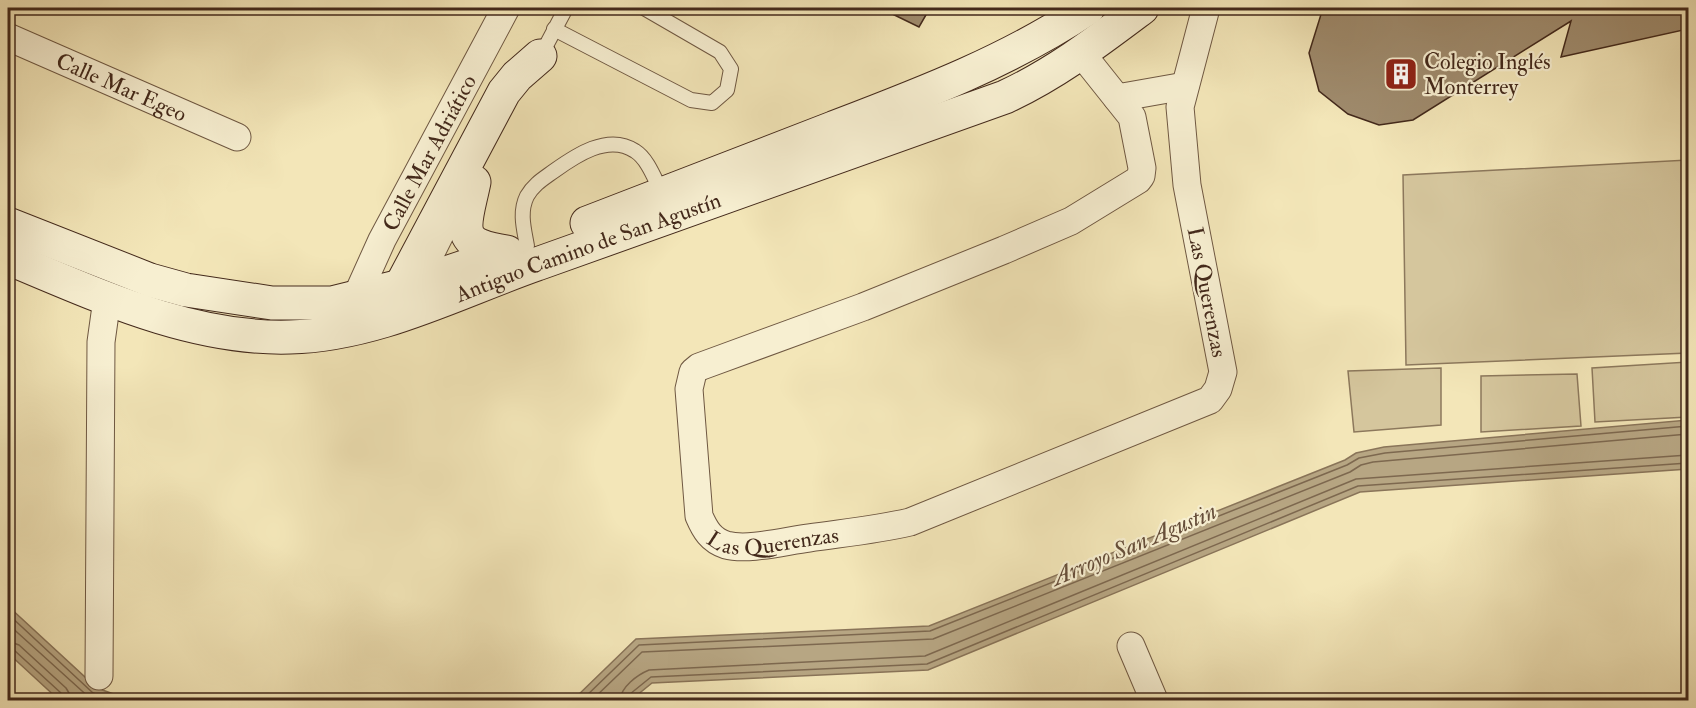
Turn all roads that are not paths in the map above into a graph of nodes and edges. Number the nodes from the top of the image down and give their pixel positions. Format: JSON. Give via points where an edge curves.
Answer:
{"nodes":[{"id":1,"x":506,"y":8,"type":"edge"},
{"id":2,"x":566,"y":8,"type":"edge"},
{"id":3,"x":644,"y":8,"type":"edge"},
{"id":4,"x":1088,"y":8,"type":"edge"},
{"id":5,"x":1142,"y":8,"type":"edge"},
{"id":6,"x":1206,"y":8,"type":"edge"},
{"id":7,"x":8,"y":37,"type":"edge"},
{"id":8,"x":547,"y":43,"type":"junction"},
{"id":9,"x":1081,"y":53,"type":"junction"},
{"id":10,"x":1185,"y":86,"type":"junction"},
{"id":11,"x":518,"y":98,"type":"dead end"},
{"id":12,"x":1117,"y":98,"type":"junction"},
{"id":13,"x":237,"y":137,"type":"dead end"},
{"id":14,"x":476,"y":177,"type":"joint"},
{"id":15,"x":662,"y":193,"type":"junction"},
{"id":16,"x":8,"y":224,"type":"edge"},
{"id":17,"x":517,"y":249,"type":"junction"},
{"id":18,"x":8,"y":258,"type":"edge"},
{"id":19,"x":436,"y":275,"type":"junction"},
{"id":20,"x":355,"y":298,"type":"junction"},
{"id":21,"x":107,"y":299,"type":"junction"},
{"id":22,"x":381,"y":323,"type":"junction"},
{"id":23,"x":343,"y":332,"type":"junction"},
{"id":24,"x":1131,"y":646,"type":"dead end"},
{"id":25,"x":99,"y":676,"type":"dead end"},
{"id":26,"x":1154,"y":700,"type":"edge"}],
"edges":[{"from":1,"to":20,"type":"street","name":"Calle Mar Adriático"},
{"from":2,"to":8,"type":"lane"},
{"from":3,"to":8,"type":"lane","via":[[720,52],[731,69],[727,90],[712,103],[691,100]]},
{"from":4,"to":15,"type":"street","name":"Antiguo Camino de San Agustín","via":[[1054,31],[939,88]]},
{"from":5,"to":9,"type":"street","name":"Antiguo Camino de San Agustín"},
{"from":6,"to":10,"type":"street","name":"Las Querenzas"},
{"from":7,"to":13,"type":"street","name":"Calle Mar Egeo"},
{"from":8,"to":11,"type":"lane"},
{"from":8,"to":19,"type":"street","via":[[504,92]]},
{"from":9,"to":12,"type":"street","name":"Las Querenzas"},
{"from":9,"to":19,"type":"street","name":"Antiguo Camino de San Agustín","via":[[1005,97]]},
{"from":10,"to":12,"type":"street"},
{"from":10,"to":12,"type":"street","name":"Las Querenzas","via":[[1180,107],[1187,185],[1223,372],[1210,400],[909,522],[745,547],[716,541],[699,516],[689,389],[693,372],[1004,250],[1071,221],[1138,180],[1142,168],[1132,117]]},
{"from":14,"to":17,"type":"street","via":[[466,218],[471,241],[485,249]]},
{"from":14,"to":19,"type":"lane"},
{"from":15,"to":17,"type":"street","name":"Antiguo Camino de San Agustín"},
{"from":15,"to":17,"type":"lane","via":[[651,171],[637,152],[629,148],[610,145],[578,154],[535,184],[526,197]]},
{"from":16,"to":20,"type":"street","name":"Antiguo Camino de San Agustín","via":[[114,267],[186,290],[272,303],[332,303]]},
{"from":17,"to":19,"type":"street","name":"Antiguo Camino de San Agustín"},
{"from":18,"to":21,"type":"street","name":"Antiguo Camino de San Agustín"},
{"from":19,"to":20,"type":"street","name":"Antiguo Camino de San Agustín"},
{"from":19,"to":22,"type":"street"},
{"from":19,"to":22,"type":"street","name":"Antiguo Camino de San Agustín"},
{"from":20,"to":23,"type":"street","name":"Calle Mar Adriático"},
{"from":21,"to":23,"type":"street","name":"Antiguo Camino de San Agustín","via":[[228,333],[288,338]]},
{"from":21,"to":25,"type":"street","via":[[101,342]]},
{"from":22,"to":23,"type":"street","name":"Antiguo Camino de San Agustín"},
{"from":24,"to":26,"type":"street"}]}
